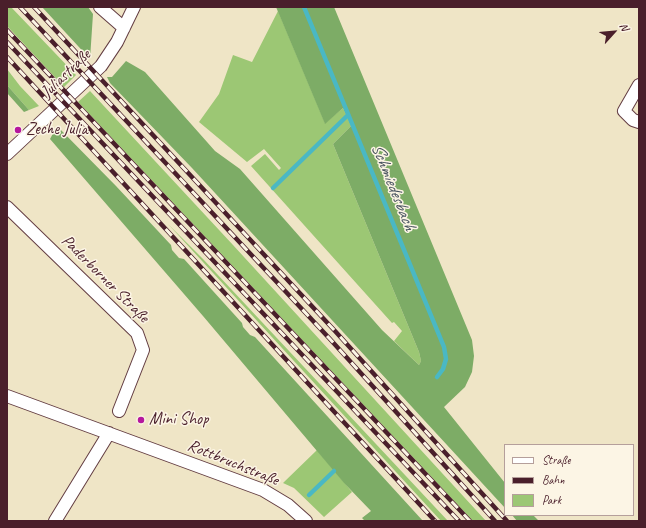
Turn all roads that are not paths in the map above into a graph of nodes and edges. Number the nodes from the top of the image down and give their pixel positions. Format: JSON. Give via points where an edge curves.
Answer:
{"nodes":[{"id":1,"x":100,"y":7,"type":"edge"},
{"id":2,"x":134,"y":7,"type":"edge"},
{"id":3,"x":124,"y":28,"type":"junction"},
{"id":4,"x":639,"y":85,"type":"edge"},
{"id":5,"x":639,"y":122,"type":"edge"},
{"id":6,"x":7,"y":154,"type":"edge"},
{"id":7,"x":7,"y":207,"type":"edge"},
{"id":8,"x":7,"y":396,"type":"edge"},
{"id":9,"x":119,"y":410,"type":"dead end"},
{"id":10,"x":109,"y":433,"type":"junction"},
{"id":11,"x":55,"y":521,"type":"edge"},
{"id":12,"x":306,"y":521,"type":"edge"}],
"edges":[{"from":1,"to":3,"type":"street"},
{"from":2,"to":3,"type":"street","name":"Juliastraße"},
{"from":3,"to":6,"type":"street","name":"Juliastraße","via":[[101,66]]},
{"from":4,"to":5,"type":"street","via":[[624,111]]},
{"from":7,"to":9,"type":"street","name":"Paderborner Straße","via":[[137,333],[143,350]]},
{"from":8,"to":10,"type":"street","name":"Rottbruchstraße"},
{"from":10,"to":11,"type":"street"},
{"from":10,"to":12,"type":"street","name":"Rottbruchstraße","via":[[264,490],[288,505]]}]}
